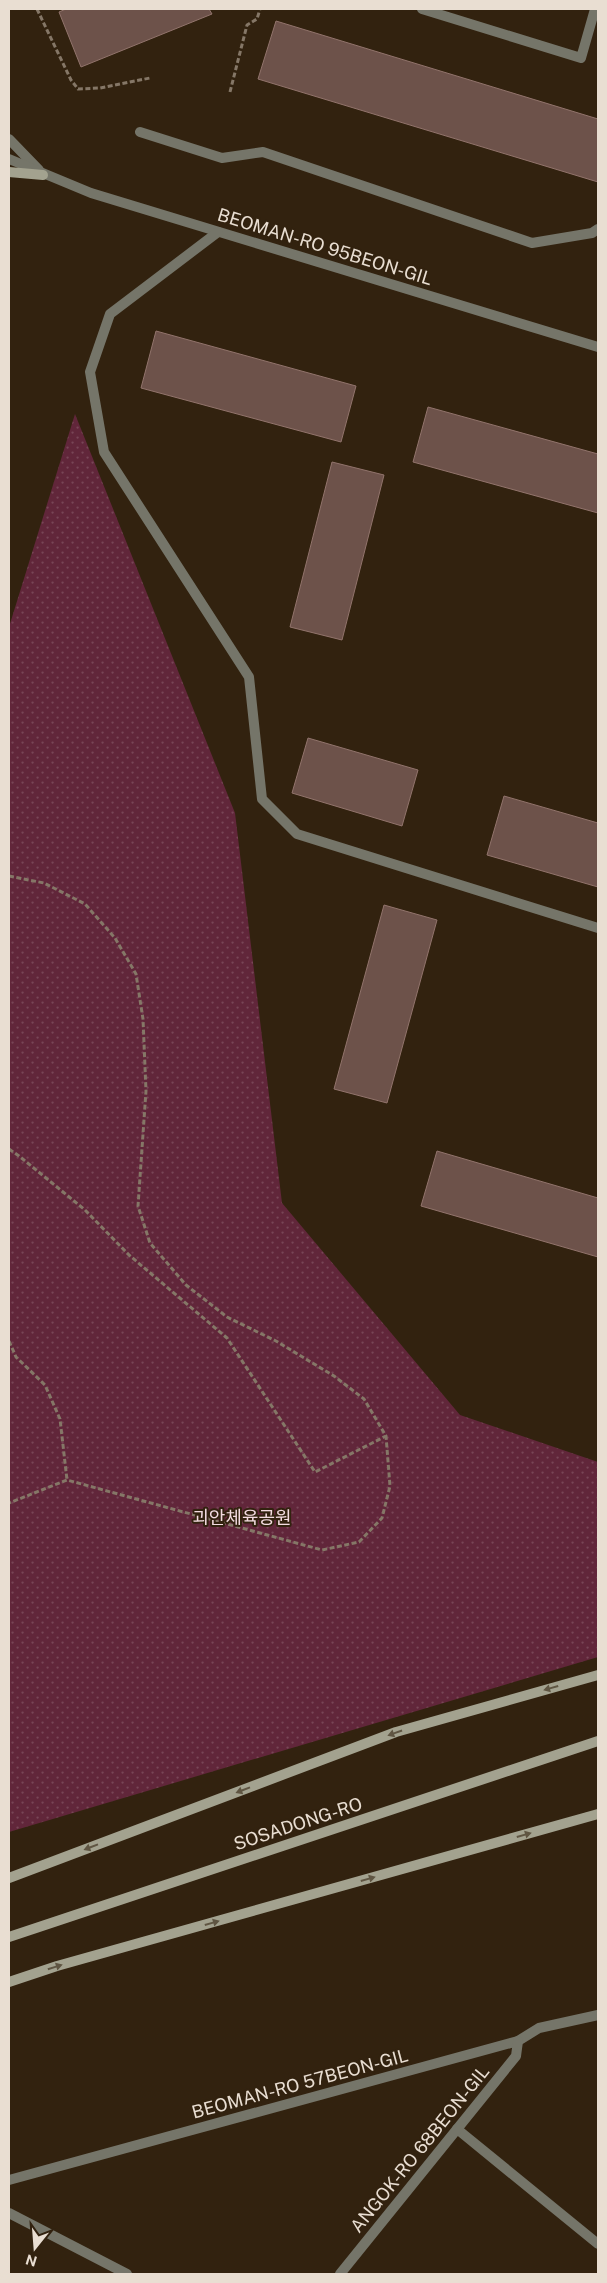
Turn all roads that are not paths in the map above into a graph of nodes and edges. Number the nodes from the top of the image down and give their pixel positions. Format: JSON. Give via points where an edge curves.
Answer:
{"nodes":[{"id":1,"x":422,"y":9,"type":"edge"},
{"id":2,"x":595,"y":9,"type":"edge"},
{"id":3,"x":140,"y":132,"type":"dead end"},
{"id":4,"x":9,"y":139,"type":"edge"},
{"id":5,"x":9,"y":159,"type":"edge"},
{"id":6,"x":9,"y":172,"type":"edge"},
{"id":7,"x":43,"y":175,"type":"junction"},
{"id":8,"x":598,"y":229,"type":"edge"},
{"id":9,"x":218,"y":232,"type":"junction"},
{"id":10,"x":598,"y":347,"type":"edge"},
{"id":11,"x":598,"y":928,"type":"edge"},
{"id":12,"x":598,"y":1675,"type":"edge"},
{"id":13,"x":598,"y":1741,"type":"edge"},
{"id":14,"x":598,"y":1814,"type":"edge"},
{"id":15,"x":9,"y":1878,"type":"edge"},
{"id":16,"x":9,"y":1937,"type":"edge"},
{"id":17,"x":9,"y":1982,"type":"edge"},
{"id":18,"x":598,"y":2015,"type":"edge"},
{"id":19,"x":518,"y":2041,"type":"junction"},
{"id":20,"x":457,"y":2129,"type":"junction"},
{"id":21,"x":9,"y":2180,"type":"edge"},
{"id":22,"x":9,"y":2213,"type":"edge"},
{"id":23,"x":598,"y":2244,"type":"edge"},
{"id":24,"x":127,"y":2274,"type":"edge"},
{"id":25,"x":340,"y":2274,"type":"edge"}],
"edges":[{"from":1,"to":2,"type":"street","via":[[581,58]]},
{"from":3,"to":8,"type":"street","via":[[222,158],[263,152],[532,243],[592,233]]},
{"from":4,"to":7,"type":"street","name":"BEOMAN-RO 95BEON-GIL"},
{"from":5,"to":7,"type":"street","name":"BEOMAN-RO 95BEON-GIL"},
{"from":6,"to":7,"type":"street"},
{"from":7,"to":9,"type":"street","name":"BEOMAN-RO 95BEON-GIL"},
{"from":9,"to":10,"type":"street","name":"BEOMAN-RO 95BEON-GIL"},
{"from":9,"to":11,"type":"street","via":[[110,314],[90,372],[104,452],[249,677],[262,799],[298,834]]},
{"from":12,"to":15,"type":"street","one_way":true,"via":[[396,1732]]},
{"from":13,"to":16,"type":"street","name":"SOSADONG-RO"},
{"from":17,"to":14,"type":"street","one_way":true},
{"from":18,"to":19,"type":"street","name":"BEOMAN-RO 57BEON-GIL","via":[[539,2028]]},
{"from":19,"to":20,"type":"street","name":"ANGOK-RO 68BEON-GIL","via":[[516,2056]]},
{"from":19,"to":21,"type":"street","name":"BEOMAN-RO 57BEON-GIL"},
{"from":20,"to":23,"type":"street"},
{"from":20,"to":25,"type":"street","name":"ANGOK-RO 68BEON-GIL"},
{"from":22,"to":24,"type":"street"}]}
